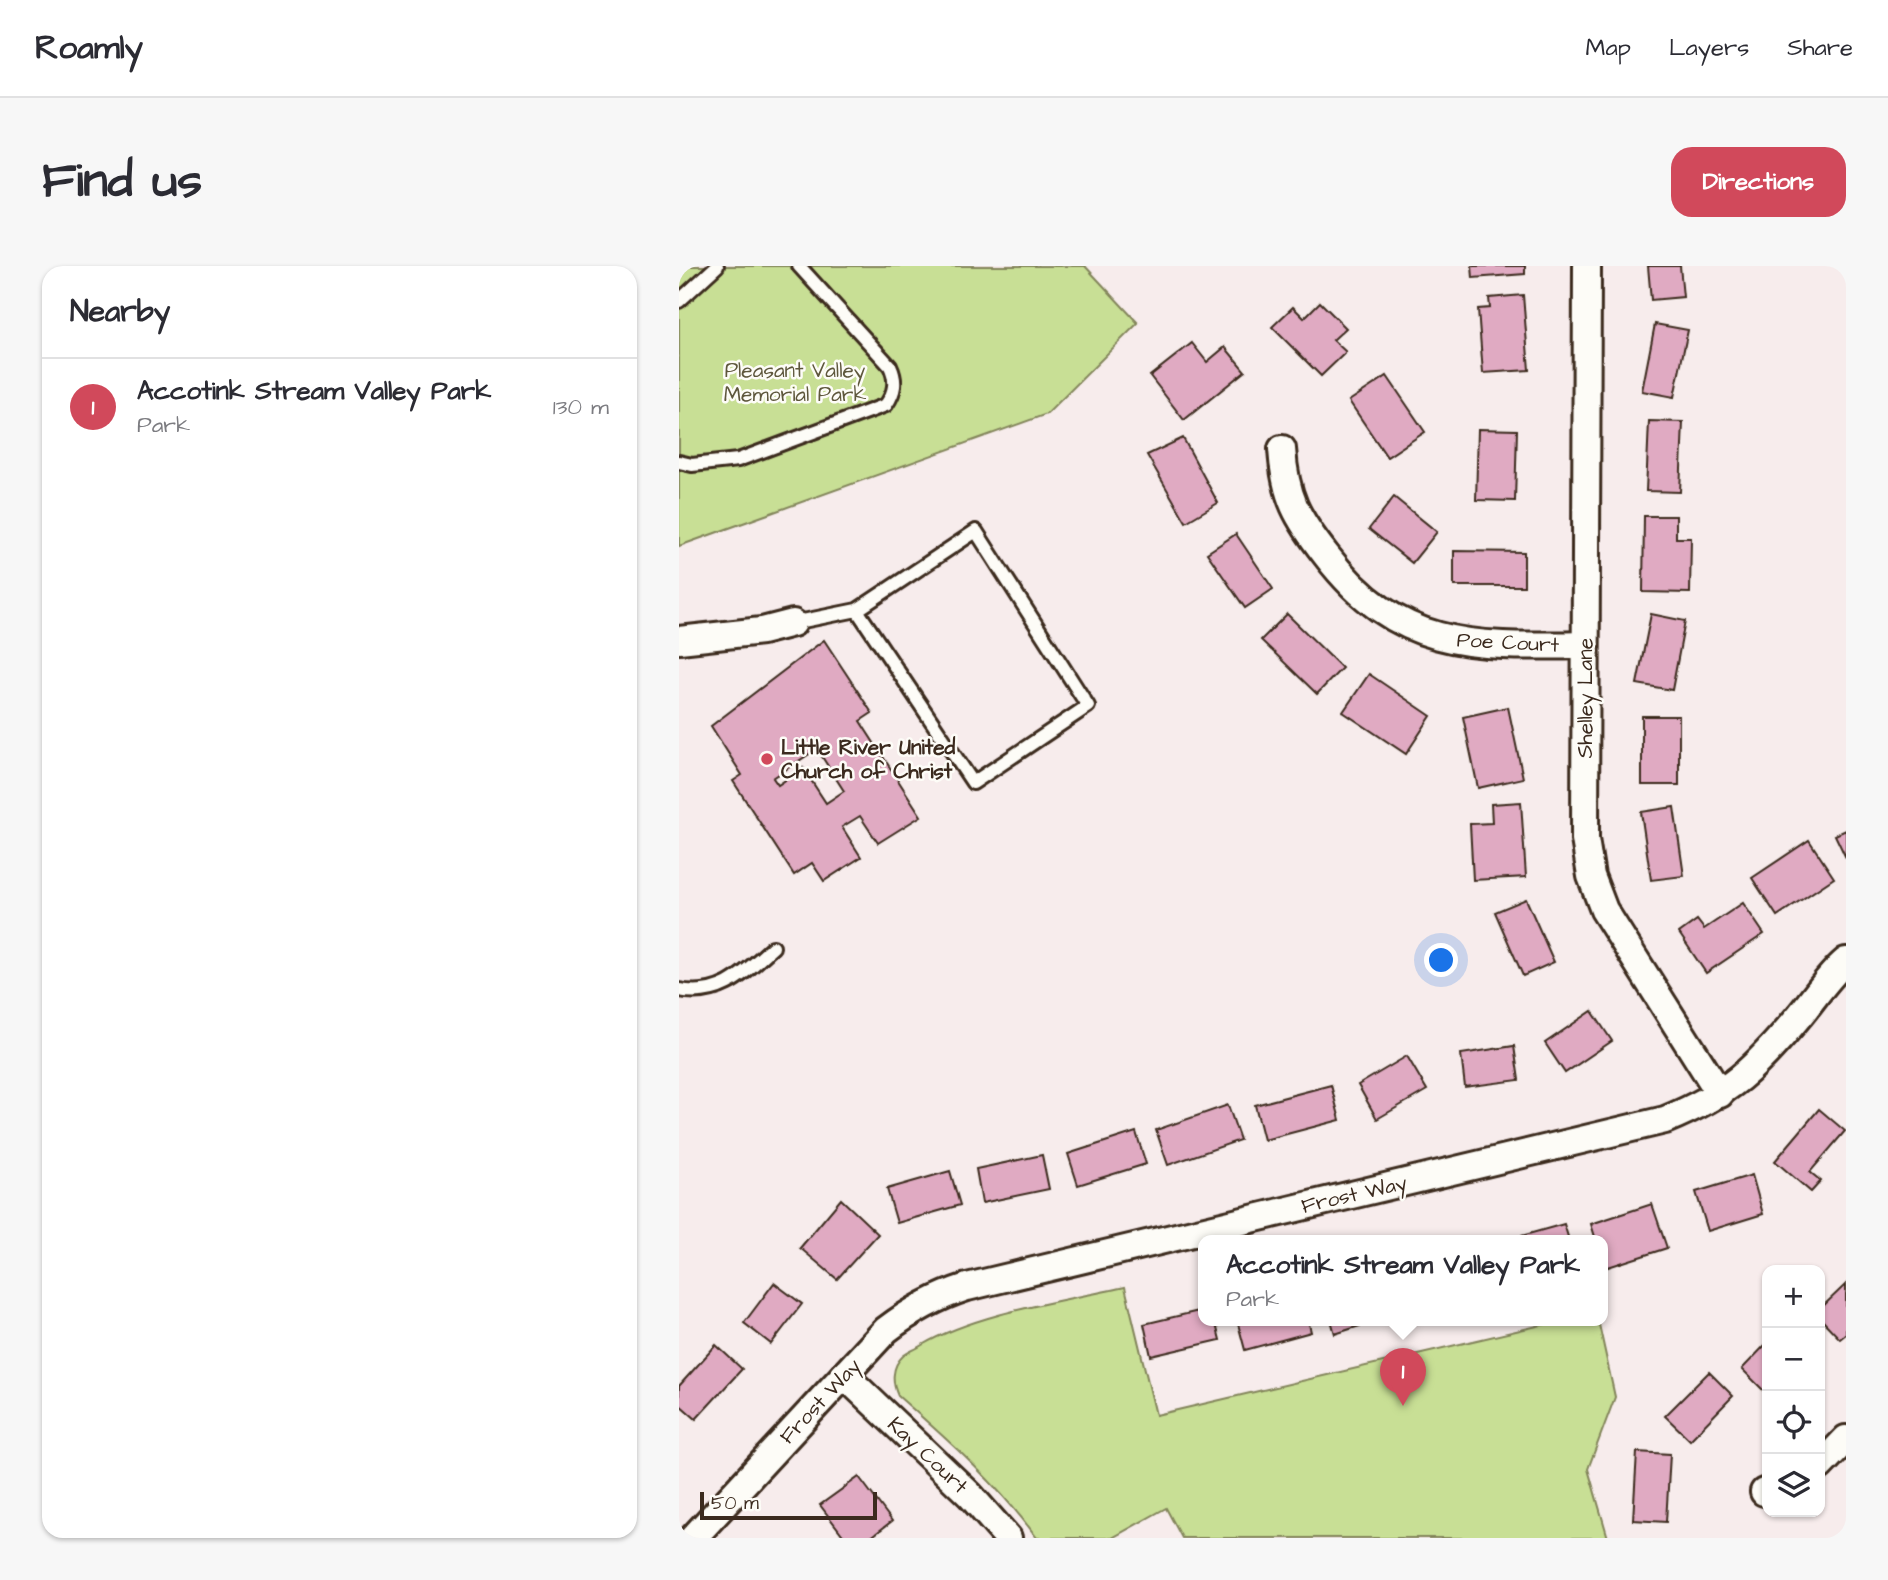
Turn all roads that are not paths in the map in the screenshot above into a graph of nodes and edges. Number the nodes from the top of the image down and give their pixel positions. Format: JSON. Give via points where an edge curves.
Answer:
{"nodes":[{"id":1,"x":717,"y":266,"type":"edge"},
{"id":2,"x":799,"y":266,"type":"edge"},
{"id":3,"x":1587,"y":266,"type":"edge"},
{"id":4,"x":679,"y":301,"type":"edge"},
{"id":5,"x":1282,"y":449,"type":"dead end"},
{"id":6,"x":679,"y":462,"type":"edge"},
{"id":7,"x":857,"y":610,"type":"junction"},
{"id":8,"x":793,"y":622,"type":"joint"},
{"id":9,"x":679,"y":640,"type":"edge"},
{"id":10,"x":1584,"y":645,"type":"junction"},
{"id":11,"x":773,"y":947,"type":"dead end"},
{"id":12,"x":1846,"y":961,"type":"edge"},
{"id":13,"x":679,"y":990,"type":"edge"},
{"id":14,"x":1720,"y":1094,"type":"junction"},
{"id":15,"x":843,"y":1376,"type":"junction"},
{"id":16,"x":1846,"y":1439,"type":"edge"},
{"id":17,"x":1825,"y":1461,"type":"edge"},
{"id":18,"x":692,"y":1538,"type":"edge"},
{"id":19,"x":1008,"y":1538,"type":"edge"}],
"edges":[{"from":1,"to":4,"type":"lane"},
{"from":2,"to":6,"type":"lane","via":[[890,366],[895,377],[893,396],[886,405],[738,460]]},
{"from":3,"to":10,"type":"street","name":"Shelley Lane"},
{"from":5,"to":10,"type":"street","name":"Poe Court","via":[[1292,504],[1306,529],[1346,581],[1374,605],[1404,623],[1466,643]]},
{"from":7,"to":7,"type":"lane","via":[[977,531],[1088,706],[973,783]]},
{"from":7,"to":8,"type":"lane"},
{"from":8,"to":9,"type":"street","via":[[762,631]]},
{"from":10,"to":14,"type":"street","name":"Shelley Lane","via":[[1585,839],[1591,876],[1615,929]]},
{"from":11,"to":13,"type":"lane","via":[[719,989]]},
{"from":12,"to":14,"type":"street","name":"Frost Way","via":[[1770,1050]]},
{"from":14,"to":15,"type":"street","name":"Frost Way","via":[[1665,1120],[942,1295],[886,1330]]},
{"from":15,"to":18,"type":"street","name":"Frost Way"},
{"from":15,"to":19,"type":"street","name":"Kay Court","via":[[970,1495]]},
{"from":16,"to":17,"type":"street"}]}
